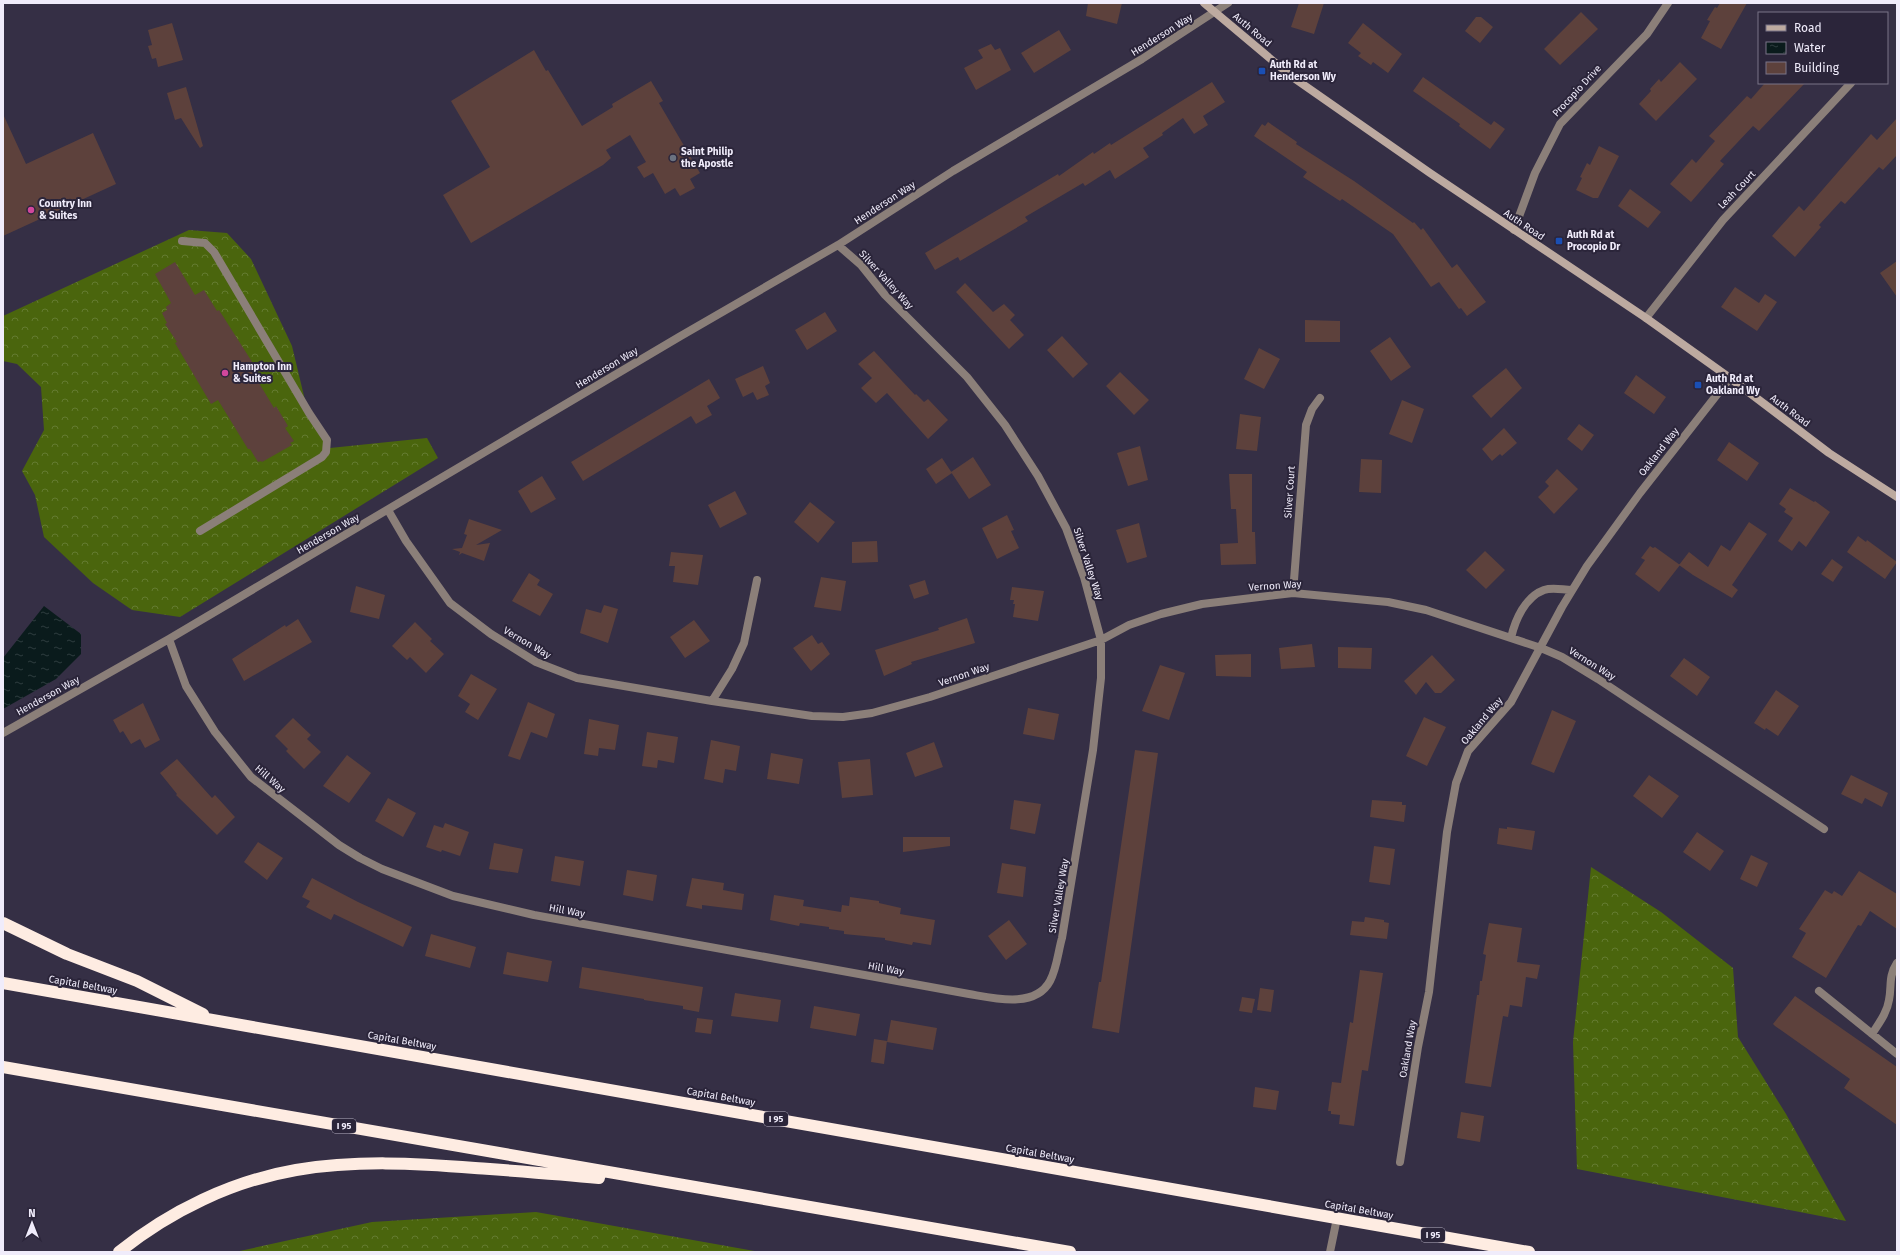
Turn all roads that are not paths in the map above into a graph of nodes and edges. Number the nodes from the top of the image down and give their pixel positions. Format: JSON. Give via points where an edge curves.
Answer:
{"nodes":[{"id":1,"x":1204,"y":3,"type":"edge"},
{"id":2,"x":1228,"y":3,"type":"edge"},
{"id":3,"x":1668,"y":3,"type":"edge"},
{"id":4,"x":1215,"y":12,"type":"junction"},
{"id":5,"x":1850,"y":84,"type":"edge"},
{"id":6,"x":1514,"y":230,"type":"junction"},
{"id":7,"x":182,"y":241,"type":"dead end"},
{"id":8,"x":838,"y":245,"type":"junction"},
{"id":9,"x":1646,"y":318,"type":"junction"},
{"id":10,"x":1730,"y":378,"type":"junction"},
{"id":11,"x":1320,"y":398,"type":"dead end"},
{"id":12,"x":1897,"y":497,"type":"edge"},
{"id":13,"x":388,"y":510,"type":"junction"},
{"id":14,"x":200,"y":531,"type":"dead end"},
{"id":15,"x":757,"y":580,"type":"dead end"},
{"id":16,"x":1572,"y":590,"type":"junction"},
{"id":17,"x":1293,"y":593,"type":"junction"},
{"id":18,"x":1511,"y":638,"type":"junction"},
{"id":19,"x":169,"y":639,"type":"junction"},
{"id":20,"x":1100,"y":640,"type":"junction"},
{"id":21,"x":1541,"y":648,"type":"junction"},
{"id":22,"x":712,"y":701,"type":"junction"},
{"id":23,"x":3,"y":733,"type":"edge"},
{"id":24,"x":1824,"y":829,"type":"dead end"},
{"id":25,"x":3,"y":923,"type":"edge"},
{"id":26,"x":1897,"y":963,"type":"edge"},
{"id":27,"x":1055,"y":967,"type":"joint"},
{"id":28,"x":3,"y":983,"type":"edge"},
{"id":29,"x":1819,"y":991,"type":"dead end"},
{"id":30,"x":215,"y":1020,"type":"junction"},
{"id":31,"x":1872,"y":1034,"type":"junction"},
{"id":32,"x":1897,"y":1054,"type":"edge"},
{"id":33,"x":3,"y":1066,"type":"edge"},
{"id":34,"x":1400,"y":1162,"type":"dead end"},
{"id":35,"x":685,"y":1185,"type":"junction"},
{"id":36,"x":1337,"y":1218,"type":"junction"},
{"id":37,"x":119,"y":1252,"type":"edge"},
{"id":38,"x":1070,"y":1252,"type":"edge"},
{"id":39,"x":1330,"y":1252,"type":"edge"},
{"id":40,"x":1530,"y":1252,"type":"edge"}],
"edges":[{"from":1,"to":4,"type":"main road","name":"Auth Road"},
{"from":2,"to":4,"type":"street","name":"Henderson Way"},
{"from":3,"to":6,"type":"street","name":"Procopio Drive","via":[[1647,34],[1560,124],[1535,173]]},
{"from":4,"to":6,"type":"main road","name":"Auth Road","via":[[1291,76]]},
{"from":4,"to":8,"type":"street","name":"Henderson Way","via":[[1142,59],[953,171]]},
{"from":5,"to":9,"type":"street","name":"Leah Court","via":[[1723,220]]},
{"from":6,"to":9,"type":"main road","name":"Auth Road"},
{"from":7,"to":14,"type":"street","via":[[204,243],[214,252],[327,440],[326,452],[322,457]]},
{"from":8,"to":13,"type":"street","name":"Henderson Way"},
{"from":8,"to":20,"type":"street","name":"Silver Valley Way","via":[[861,265],[885,295],[967,377],[1005,425],[1038,476],[1066,528],[1084,577]]},
{"from":9,"to":10,"type":"main road","name":"Auth Road"},
{"from":10,"to":12,"type":"main road","name":"Auth Road","via":[[1830,453]]},
{"from":10,"to":16,"type":"street","name":"Oakland Way","via":[[1640,493]]},
{"from":11,"to":17,"type":"street","name":"Silver Court","via":[[1312,409],[1306,425]]},
{"from":13,"to":19,"type":"street","name":"Henderson Way"},
{"from":13,"to":22,"type":"street","name":"Vernon Way","via":[[406,541],[450,603],[491,634],[536,662],[577,678]]},
{"from":15,"to":22,"type":"street","via":[[744,643],[732,669]]},
{"from":16,"to":18,"type":"street","via":[[1553,589],[1538,594],[1518,617]]},
{"from":16,"to":21,"type":"street","name":"Oakland Way"},
{"from":17,"to":18,"type":"street","name":"Vernon Way","via":[[1388,602],[1426,610]]},
{"from":17,"to":20,"type":"street","name":"Vernon Way","via":[[1202,604],[1168,612],[1129,625]]},
{"from":18,"to":21,"type":"street","name":"Vernon Way"},
{"from":19,"to":23,"type":"street","name":"Henderson Way"},
{"from":19,"to":27,"type":"street","name":"Hill Way","via":[[186,686],[215,732],[251,777],[354,855],[406,879],[454,896],[534,916],[1001,1000],[1026,998],[1040,992],[1049,982]]},
{"from":20,"to":22,"type":"street","name":"Vernon Way","via":[[930,697],[872,713],[843,717],[812,716]]},
{"from":20,"to":27,"type":"street","name":"Silver Valley Way","via":[[1101,678],[1093,750]]},
{"from":21,"to":24,"type":"street","name":"Vernon Way","via":[[1562,657],[1598,679]]},
{"from":21,"to":34,"type":"street","name":"Oakland Way","via":[[1511,702],[1468,751],[1456,783],[1447,832],[1429,992]]},
{"from":25,"to":30,"type":"highway","via":[[67,954],[137,981]]},
{"from":26,"to":31,"type":"street","via":[[1890,978],[1890,999],[1885,1014]]},
{"from":28,"to":30,"type":"highway","name":"Capital Beltway","number":"I 95"},
{"from":29,"to":31,"type":"street"},
{"from":30,"to":36,"type":"highway","name":"Capital Beltway","number":"I 95"},
{"from":31,"to":32,"type":"street"},
{"from":33,"to":35,"type":"highway","number":"I 95"},
{"from":35,"to":37,"type":"highway","via":[[422,1164],[342,1165],[296,1170],[255,1180],[181,1210],[148,1229]]},
{"from":35,"to":38,"type":"highway","number":"I 95"},
{"from":36,"to":39,"type":"street"},
{"from":36,"to":40,"type":"highway","name":"Capital Beltway","number":"I 95"}]}
